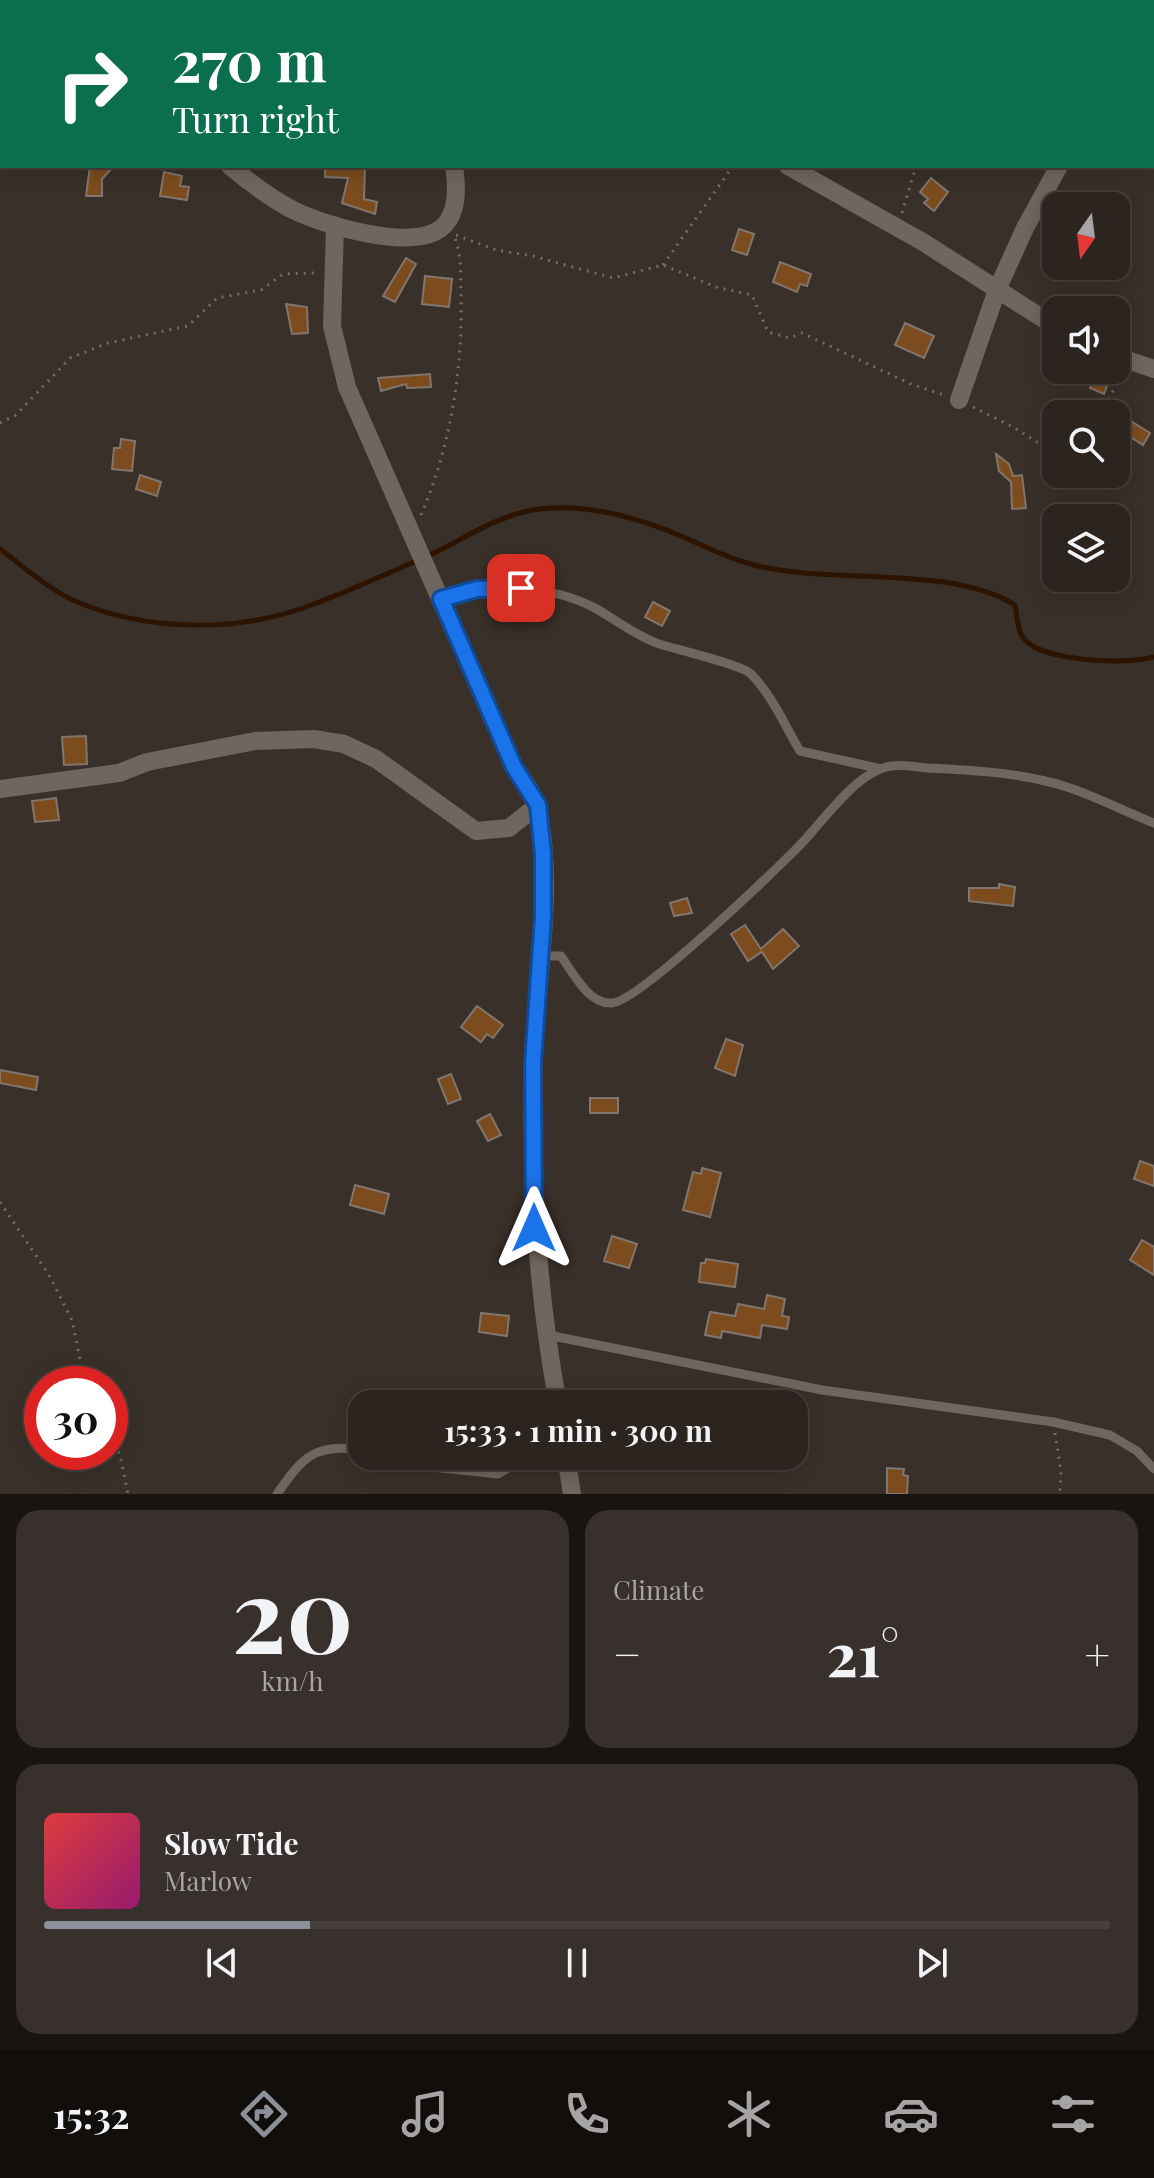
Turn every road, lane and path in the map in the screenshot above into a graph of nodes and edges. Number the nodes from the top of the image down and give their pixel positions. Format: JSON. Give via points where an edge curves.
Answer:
{"nodes":[{"id":1,"x":232,"y":168,"type":"edge"},
{"id":2,"x":454,"y":168,"type":"edge"},
{"id":3,"x":732,"y":168,"type":"edge"},
{"id":4,"x":792,"y":168,"type":"edge"},
{"id":5,"x":915,"y":168,"type":"edge"},
{"id":6,"x":1058,"y":168,"type":"edge"},
{"id":7,"x":335,"y":227,"type":"junction"},
{"id":8,"x":899,"y":228,"type":"junction"},
{"id":9,"x":663,"y":265,"type":"junction"},
{"id":10,"x":334,"y":273,"type":"junction"},
{"id":11,"x":997,"y":290,"type":"junction"},
{"id":12,"x":1042,"y":318,"type":"edge"},
{"id":13,"x":1130,"y":361,"type":"edge"},
{"id":14,"x":1154,"y":369,"type":"edge"},
{"id":15,"x":959,"y":400,"type":"junction"},
{"id":16,"x":0,"y":423,"type":"edge"},
{"id":17,"x":1042,"y":445,"type":"edge"},
{"id":18,"x":412,"y":531,"type":"junction"},
{"id":19,"x":438,"y":593,"type":"junction"},
{"id":20,"x":880,"y":769,"type":"junction"},
{"id":21,"x":0,"y":789,"type":"edge"},
{"id":22,"x":538,"y":805,"type":"junction"},
{"id":23,"x":1154,"y":823,"type":"edge"},
{"id":24,"x":542,"y":956,"type":"junction"},
{"id":25,"x":0,"y":1202,"type":"edge"},
{"id":26,"x":544,"y":1335,"type":"junction"},
{"id":27,"x":81,"y":1366,"type":"edge"},
{"id":28,"x":555,"y":1390,"type":"edge"},
{"id":29,"x":1053,"y":1422,"type":"junction"},
{"id":30,"x":348,"y":1448,"type":"edge"},
{"id":31,"x":1154,"y":1469,"type":"edge"},
{"id":32,"x":123,"y":1470,"type":"edge"},
{"id":33,"x":460,"y":1470,"type":"edge"},
{"id":34,"x":505,"y":1470,"type":"edge"},
{"id":35,"x":568,"y":1470,"type":"edge"},
{"id":36,"x":128,"y":1494,"type":"edge"},
{"id":37,"x":277,"y":1494,"type":"edge"},
{"id":38,"x":572,"y":1494,"type":"edge"},
{"id":39,"x":1060,"y":1494,"type":"edge"}],
"edges":[{"from":1,"to":7,"type":"street","via":[[293,210]]},
{"from":2,"to":7,"type":"street","via":[[456,200],[441,229],[424,236],[393,237]]},
{"from":3,"to":9,"type":"path"},
{"from":4,"to":8,"type":"street"},
{"from":5,"to":8,"type":"path"},
{"from":6,"to":11,"type":"street"},
{"from":7,"to":10,"type":"street"},
{"from":8,"to":11,"type":"street"},
{"from":9,"to":15,"type":"path","via":[[752,295],[768,332],[790,338],[802,333],[911,384]]},
{"from":9,"to":18,"type":"path","via":[[613,278],[496,250],[453,234],[462,257],[462,322],[453,413],[436,479]]},
{"from":10,"to":16,"type":"path","via":[[283,274],[261,290],[217,298],[188,326],[108,343],[70,358],[16,415]]},
{"from":10,"to":18,"type":"street","via":[[332,326],[347,387]]},
{"from":11,"to":12,"type":"street"},
{"from":11,"to":15,"type":"street"},
{"from":13,"to":14,"type":"street"},
{"from":15,"to":17,"type":"path"},
{"from":18,"to":19,"type":"street"},
{"from":19,"to":20,"type":"lane","via":[[521,588],[592,607],[651,641],[749,671],[800,751]]},
{"from":19,"to":22,"type":"street","via":[[514,767]]},
{"from":20,"to":23,"type":"lane","via":[[965,770],[1043,782]]},
{"from":20,"to":24,"type":"lane","via":[[859,781],[788,857],[621,1002],[600,1001],[561,956]]},
{"from":21,"to":22,"type":"street","via":[[119,773],[147,762],[255,741],[314,739],[344,744],[376,759],[476,831],[509,828]]},
{"from":22,"to":24,"type":"street"},
{"from":24,"to":26,"type":"street","via":[[533,1063],[534,1213]]},
{"from":25,"to":27,"type":"path","via":[[72,1320]]},
{"from":26,"to":28,"type":"street"},
{"from":26,"to":29,"type":"lane","via":[[822,1390]]},
{"from":29,"to":31,"type":"lane","via":[[1110,1435]]},
{"from":29,"to":39,"type":"path"},
{"from":30,"to":37,"type":"lane","via":[[313,1452]]},
{"from":32,"to":36,"type":"path"},
{"from":33,"to":34,"type":"lane"},
{"from":35,"to":38,"type":"street"}]}
